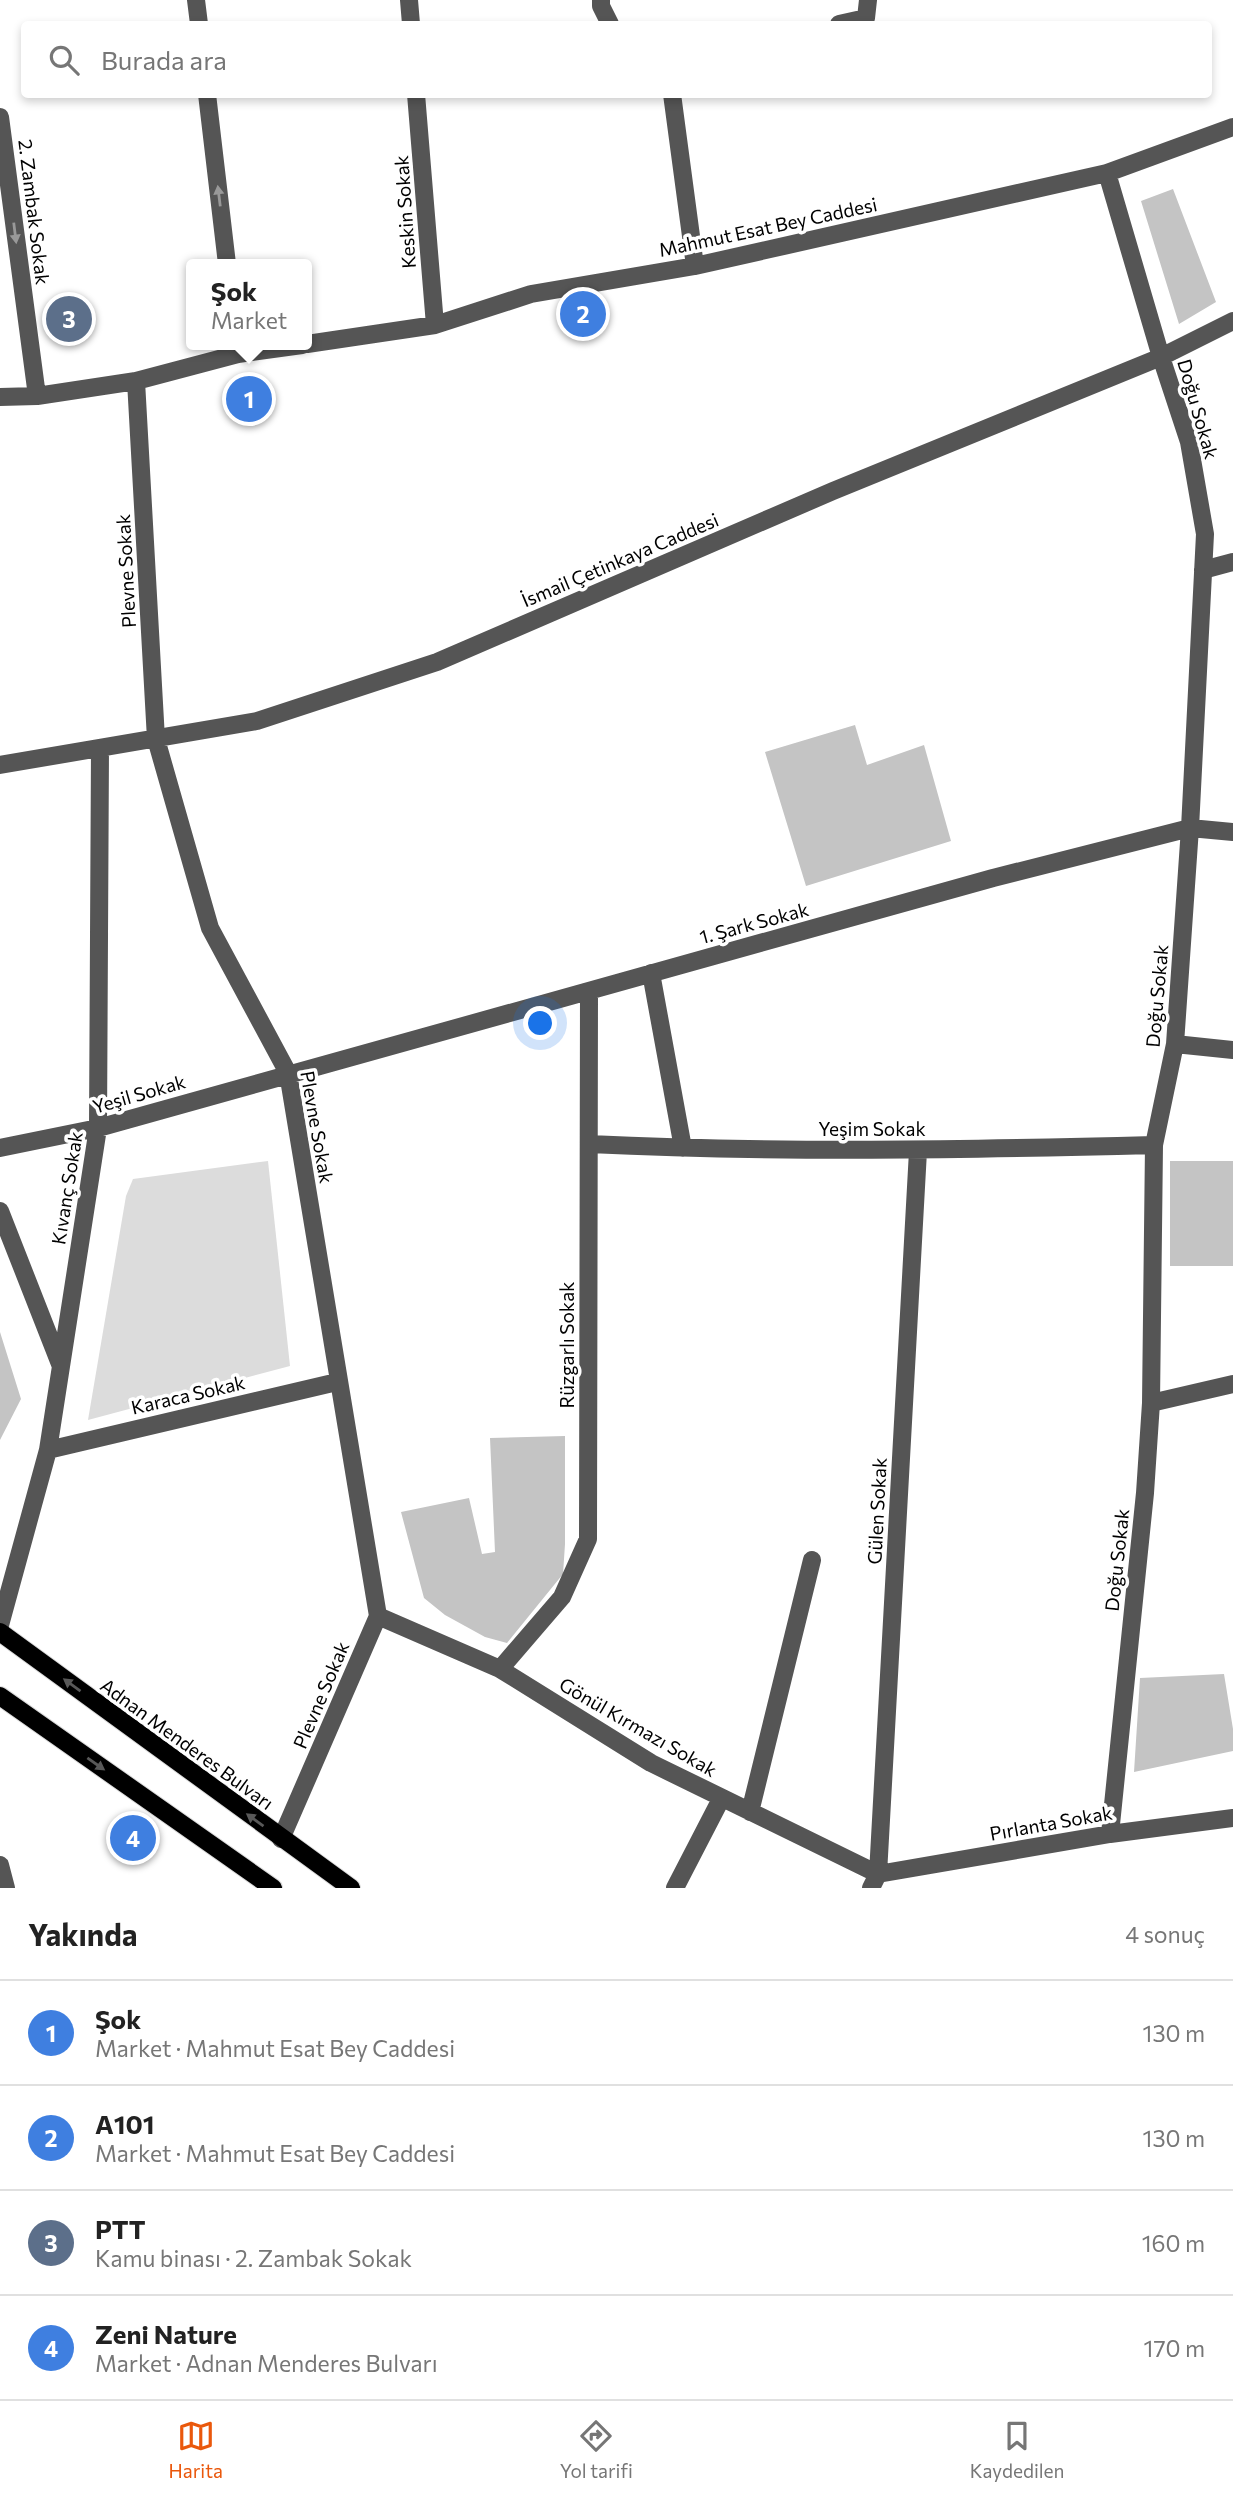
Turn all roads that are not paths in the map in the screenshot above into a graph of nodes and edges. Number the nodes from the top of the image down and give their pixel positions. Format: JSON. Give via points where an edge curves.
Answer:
{"nodes":[{"id":1,"x":195,"y":0,"type":"edge"},
{"id":2,"x":409,"y":0,"type":"edge"},
{"id":3,"x":601,"y":0,"type":"edge"},
{"id":4,"x":868,"y":0,"type":"edge"},
{"id":5,"x":198,"y":21,"type":"edge"},
{"id":6,"x":411,"y":21,"type":"edge"},
{"id":7,"x":608,"y":21,"type":"edge"},
{"id":8,"x":852,"y":21,"type":"edge"},
{"id":9,"x":207,"y":98,"type":"edge"},
{"id":10,"x":416,"y":98,"type":"edge"},
{"id":11,"x":673,"y":98,"type":"edge"},
{"id":12,"x":0,"y":117,"type":"edge"},
{"id":13,"x":1233,"y":127,"type":"edge"},
{"id":14,"x":1107,"y":173,"type":"junction"},
{"id":15,"x":226,"y":259,"type":"edge"},
{"id":16,"x":695,"y":266,"type":"junction"},
{"id":17,"x":1233,"y":321,"type":"edge"},
{"id":18,"x":435,"y":325,"type":"junction"},
{"id":19,"x":312,"y":343,"type":"edge"},
{"id":20,"x":234,"y":350,"type":"edge"},
{"id":21,"x":1161,"y":357,"type":"junction"},
{"id":22,"x":136,"y":381,"type":"junction"},
{"id":23,"x":37,"y":396,"type":"junction"},
{"id":24,"x":0,"y":397,"type":"edge"},
{"id":25,"x":1233,"y":562,"type":"edge"},
{"id":26,"x":1203,"y":570,"type":"junction"},
{"id":27,"x":156,"y":740,"type":"junction"},
{"id":28,"x":100,"y":748,"type":"junction"},
{"id":29,"x":0,"y":765,"type":"edge"},
{"id":30,"x":1190,"y":828,"type":"junction"},
{"id":31,"x":1233,"y":832,"type":"edge"},
{"id":32,"x":651,"y":973,"type":"junction"},
{"id":33,"x":589,"y":992,"type":"junction"},
{"id":34,"x":1175,"y":1044,"type":"junction"},
{"id":35,"x":1233,"y":1049,"type":"edge"},
{"id":36,"x":288,"y":1073,"type":"junction"},
{"id":37,"x":98,"y":1128,"type":"junction"},
{"id":38,"x":589,"y":1144,"type":"junction"},
{"id":39,"x":1154,"y":1145,"type":"junction"},
{"id":40,"x":0,"y":1148,"type":"edge"},
{"id":41,"x":683,"y":1148,"type":"junction"},
{"id":42,"x":918,"y":1151,"type":"junction"},
{"id":43,"x":0,"y":1211,"type":"edge"},
{"id":44,"x":61,"y":1366,"type":"junction"},
{"id":45,"x":337,"y":1382,"type":"junction"},
{"id":46,"x":1233,"y":1384,"type":"edge"},
{"id":47,"x":1151,"y":1403,"type":"junction"},
{"id":48,"x":48,"y":1450,"type":"junction"},
{"id":49,"x":812,"y":1560,"type":"dead end"},
{"id":50,"x":378,"y":1616,"type":"junction"},
{"id":51,"x":0,"y":1625,"type":"edge"},
{"id":52,"x":0,"y":1632,"type":"edge"},
{"id":53,"x":500,"y":1670,"type":"junction"},
{"id":54,"x":0,"y":1696,"type":"edge"},
{"id":55,"x":720,"y":1799,"type":"junction"},
{"id":56,"x":750,"y":1812,"type":"junction"},
{"id":57,"x":1233,"y":1818,"type":"edge"},
{"id":58,"x":1110,"y":1834,"type":"junction"},
{"id":59,"x":281,"y":1839,"type":"junction"},
{"id":60,"x":0,"y":1865,"type":"edge"},
{"id":61,"x":874,"y":1881,"type":"edge"},
{"id":62,"x":6,"y":1888,"type":"edge"},
{"id":63,"x":273,"y":1888,"type":"edge"},
{"id":64,"x":351,"y":1888,"type":"edge"},
{"id":65,"x":675,"y":1888,"type":"edge"}],
"edges":[{"from":1,"to":5,"type":"street"},
{"from":2,"to":6,"type":"street"},
{"from":3,"to":7,"type":"street"},
{"from":4,"to":8,"type":"street","via":[[866,18]]},
{"from":15,"to":9,"type":"street","one_way":true},
{"from":10,"to":18,"type":"street","name":"Keskin Sokak"},
{"from":11,"to":16,"type":"street"},
{"from":12,"to":23,"type":"street","name":"2. Zambak Sokak","one_way":true},
{"from":13,"to":14,"type":"street","name":"Mahmut Esat Bey Caddesi"},
{"from":14,"to":16,"type":"street","name":"Mahmut Esat Bey Caddesi"},
{"from":14,"to":21,"type":"street","name":"Doğu Sokak"},
{"from":16,"to":18,"type":"street","name":"Mahmut Esat Bey Caddesi","via":[[531,294]]},
{"from":17,"to":21,"type":"street","name":"İsmail Çetinkaya Caddesi"},
{"from":18,"to":19,"type":"street","name":"Mahmut Esat Bey Caddesi"},
{"from":20,"to":22,"type":"street","name":"Mahmut Esat Bey Caddesi"},
{"from":21,"to":26,"type":"street","name":"Doğu Sokak","via":[[1189,442],[1205,534]]},
{"from":21,"to":27,"type":"street","name":"İsmail Çetinkaya Caddesi","via":[[833,491],[437,662],[257,721]]},
{"from":22,"to":23,"type":"street","name":"Mahmut Esat Bey Caddesi"},
{"from":22,"to":27,"type":"street","name":"Plevne Sokak"},
{"from":23,"to":24,"type":"street","name":"Mahmut Esat Bey Caddesi"},
{"from":25,"to":26,"type":"street"},
{"from":26,"to":30,"type":"street","name":"Doğu Sokak"},
{"from":27,"to":28,"type":"street","name":"İsmail Çetinkaya Caddesi"},
{"from":27,"to":36,"type":"street","name":"Plevne Sokak","via":[[210,928]]},
{"from":28,"to":29,"type":"street","name":"İsmail Çetinkaya Caddesi"},
{"from":28,"to":37,"type":"street","name":"Kıvanç Sokak"},
{"from":30,"to":31,"type":"street","name":"1. Şark Sokak"},
{"from":30,"to":32,"type":"street","name":"1. Şark Sokak"},
{"from":30,"to":34,"type":"street","name":"Doğu Sokak"},
{"from":32,"to":33,"type":"street","name":"1. Şark Sokak"},
{"from":32,"to":41,"type":"street"},
{"from":33,"to":36,"type":"street","name":"1. Şark Sokak"},
{"from":33,"to":38,"type":"street","name":"Rüzgarlı Sokak"},
{"from":34,"to":35,"type":"street"},
{"from":34,"to":39,"type":"street","name":"Doğu Sokak"},
{"from":36,"to":37,"type":"street","name":"Yeşil Sokak"},
{"from":36,"to":45,"type":"street","name":"Plevne Sokak"},
{"from":37,"to":40,"type":"street","name":"Yeşil Sokak"},
{"from":37,"to":44,"type":"street","name":"Kıvanç Sokak"},
{"from":38,"to":41,"type":"street","name":"Yeşim Sokak"},
{"from":38,"to":53,"type":"street","name":"Rüzgarlı Sokak","via":[[587,1539],[562,1597]]},
{"from":39,"to":42,"type":"street","name":"Yeşim Sokak"},
{"from":39,"to":47,"type":"street","name":"Doğu Sokak"},
{"from":41,"to":42,"type":"street","name":"Yeşim Sokak"},
{"from":42,"to":61,"type":"street","name":"Gülen Sokak"},
{"from":43,"to":44,"type":"street"},
{"from":44,"to":48,"type":"street","name":"Kıvanç Sokak"},
{"from":45,"to":48,"type":"street","name":"Karaca Sokak"},
{"from":45,"to":50,"type":"street","name":"Plevne Sokak"},
{"from":46,"to":47,"type":"street"},
{"from":47,"to":58,"type":"street","name":"Doğu Sokak"},
{"from":48,"to":51,"type":"street","name":"Kıvanç Sokak"},
{"from":49,"to":56,"type":"street"},
{"from":50,"to":53,"type":"street","name":"Gönül Kırmazı Sokak"},
{"from":50,"to":59,"type":"street","name":"Plevne Sokak"},
{"from":59,"to":52,"type":"main road","name":"Adnan Menderes Bulvarı","one_way":true},
{"from":53,"to":55,"type":"street","name":"Gönül Kırmazı Sokak","via":[[651,1763]]},
{"from":54,"to":63,"type":"main road","one_way":true},
{"from":55,"to":56,"type":"street","name":"Gönül Kırmazı Sokak"},
{"from":55,"to":65,"type":"street"},
{"from":56,"to":61,"type":"street","name":"Gönül Kırmazı Sokak"},
{"from":57,"to":58,"type":"street","name":"Pırlanta Sokak"},
{"from":58,"to":61,"type":"street","name":"Pırlanta Sokak"},
{"from":59,"to":64,"type":"main road","name":"Adnan Menderes Bulvarı"},
{"from":60,"to":62,"type":"street"}]}
